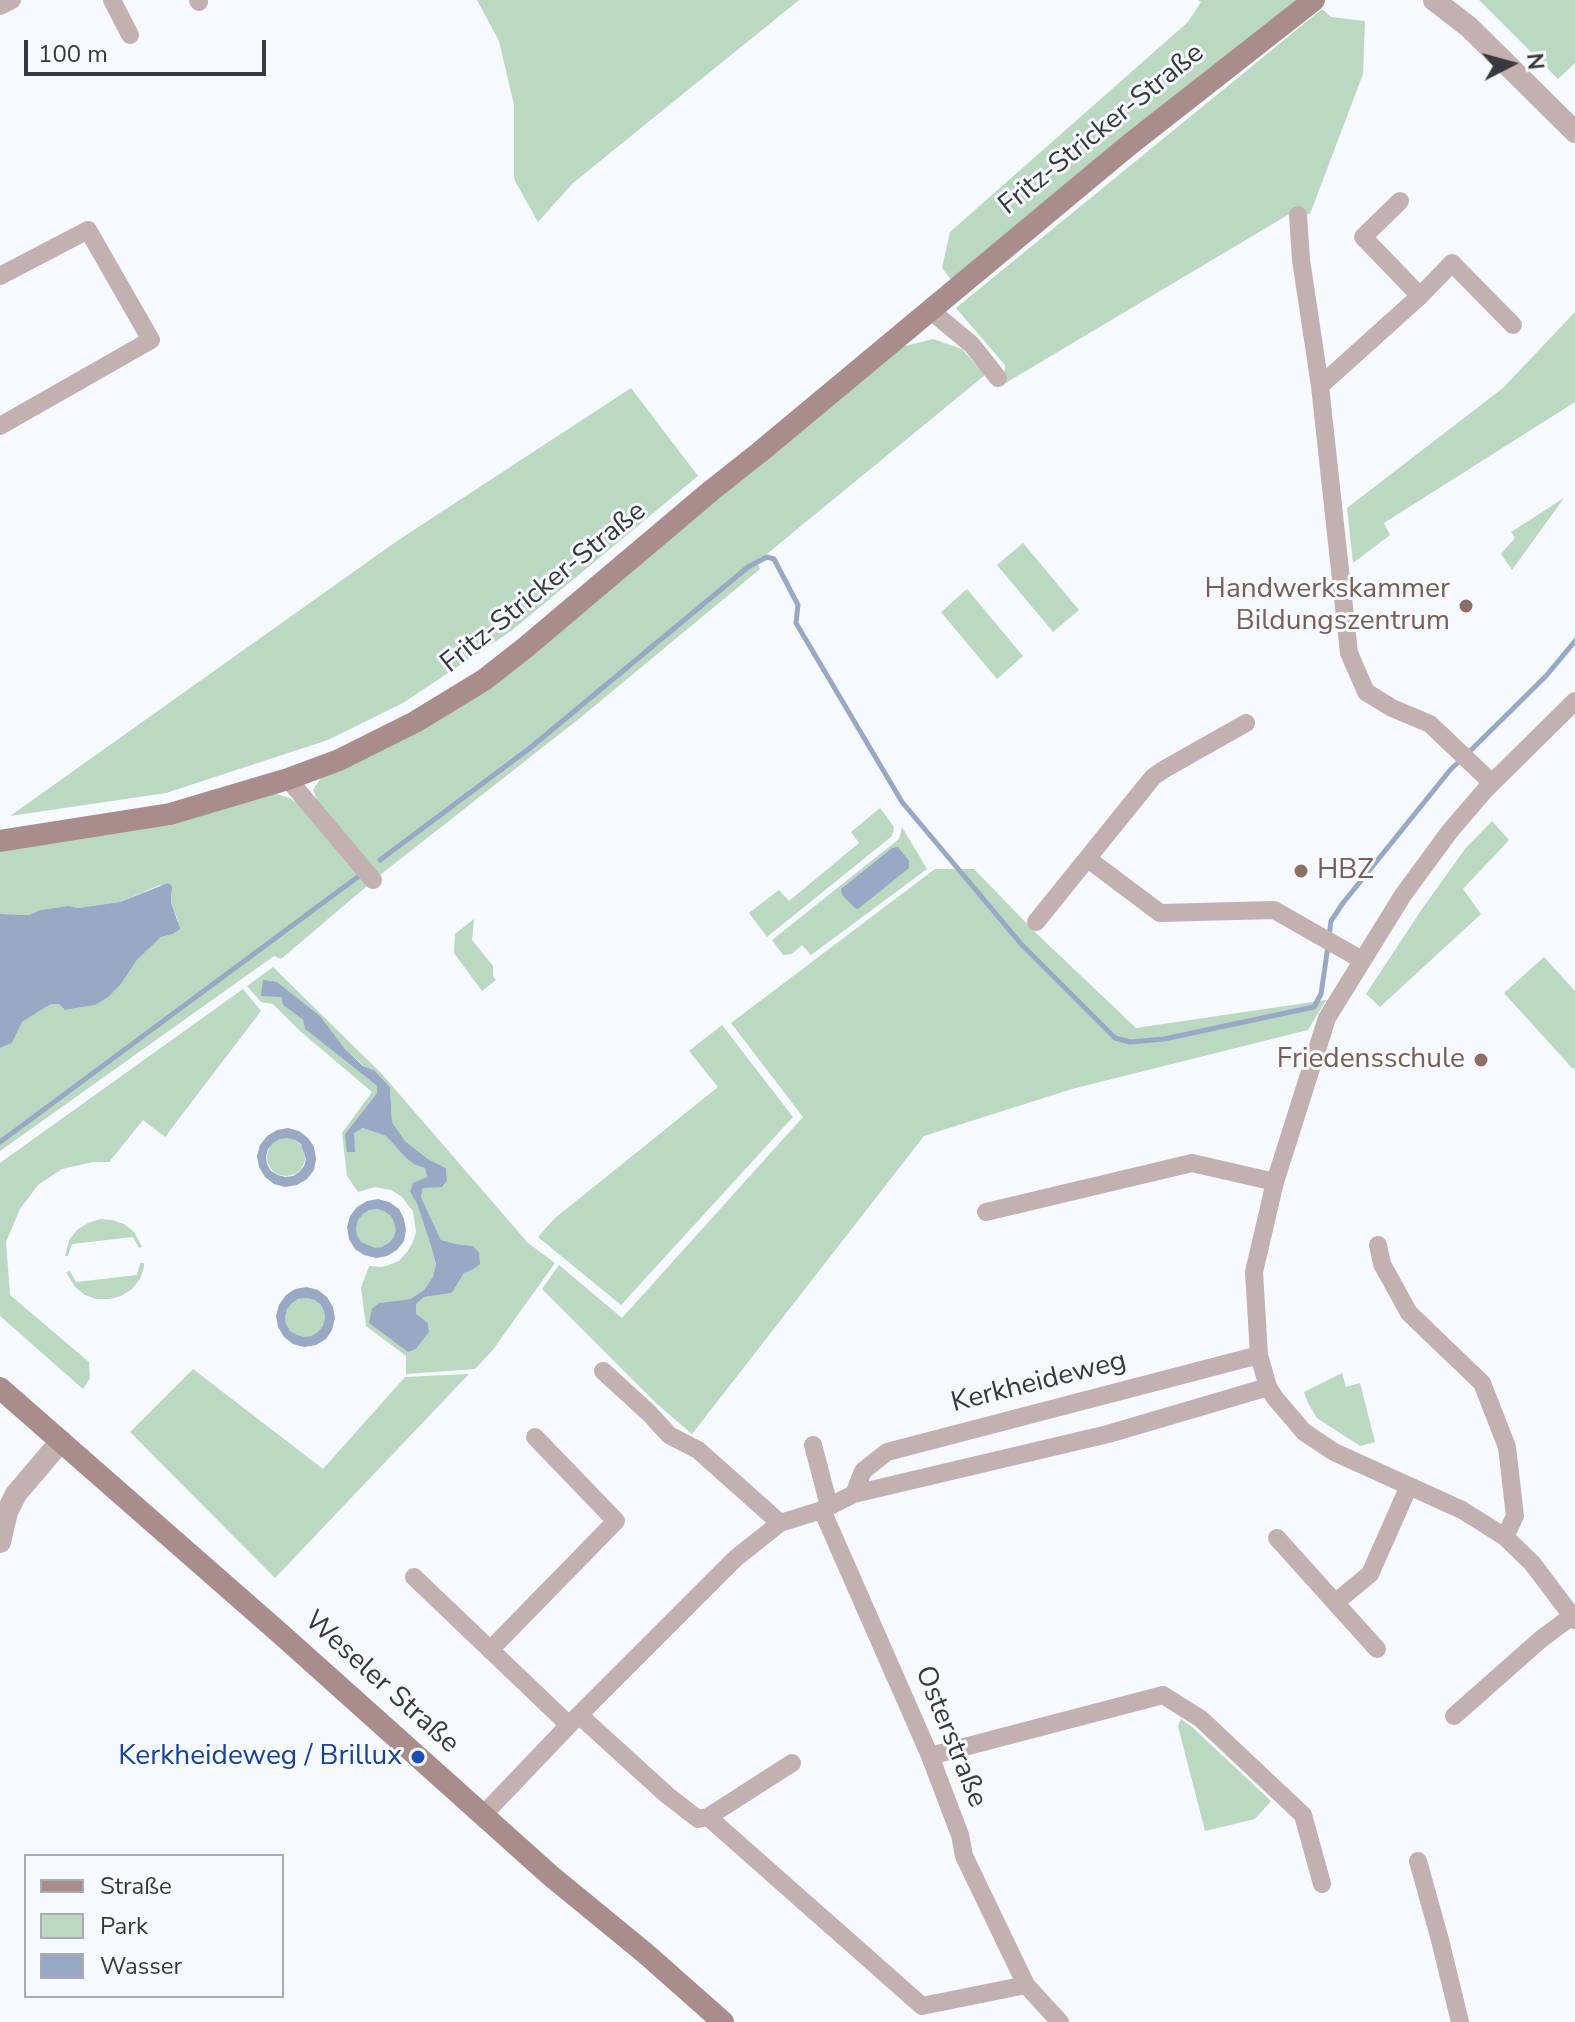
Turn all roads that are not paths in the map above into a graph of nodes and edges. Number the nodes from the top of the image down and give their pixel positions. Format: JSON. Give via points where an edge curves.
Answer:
{"nodes":[{"id":1,"x":112,"y":0,"type":"edge"},
{"id":2,"x":1314,"y":0,"type":"edge"},
{"id":3,"x":1434,"y":0,"type":"edge"},
{"id":4,"x":130,"y":35,"type":"dead end"},
{"id":5,"x":1575,"y":132,"type":"edge"},
{"id":6,"x":1400,"y":201,"type":"dead end"},
{"id":7,"x":1298,"y":215,"type":"dead end"},
{"id":8,"x":0,"y":276,"type":"edge"},
{"id":9,"x":1420,"y":296,"type":"junction"},
{"id":10,"x":930,"y":310,"type":"junction"},
{"id":11,"x":1513,"y":325,"type":"dead end"},
{"id":12,"x":998,"y":378,"type":"dead end"},
{"id":13,"x":1320,"y":386,"type":"junction"},
{"id":14,"x":0,"y":426,"type":"edge"},
{"id":15,"x":1575,"y":701,"type":"edge"},
{"id":16,"x":1246,"y":723,"type":"dead end"},
{"id":17,"x":288,"y":779,"type":"junction"},
{"id":18,"x":1492,"y":783,"type":"junction"},
{"id":19,"x":0,"y":841,"type":"edge"},
{"id":20,"x":1088,"y":859,"type":"junction"},
{"id":21,"x":373,"y":880,"type":"dead end"},
{"id":22,"x":1036,"y":922,"type":"dead end"},
{"id":23,"x":1355,"y":956,"type":"junction"},
{"id":24,"x":1275,"y":1182,"type":"junction"},
{"id":25,"x":986,"y":1212,"type":"dead end"},
{"id":26,"x":1378,"y":1245,"type":"dead end"},
{"id":27,"x":1259,"y":1355,"type":"junction"},
{"id":28,"x":603,"y":1371,"type":"dead end"},
{"id":29,"x":1268,"y":1387,"type":"junction"},
{"id":30,"x":0,"y":1388,"type":"edge"},
{"id":31,"x":535,"y":1437,"type":"dead end"},
{"id":32,"x":61,"y":1441,"type":"junction"},
{"id":33,"x":813,"y":1445,"type":"dead end"},
{"id":34,"x":1409,"y":1486,"type":"junction"},
{"id":35,"x":854,"y":1494,"type":"junction"},
{"id":36,"x":825,"y":1508,"type":"junction"},
{"id":37,"x":780,"y":1523,"type":"junction"},
{"id":38,"x":1505,"y":1537,"type":"junction"},
{"id":39,"x":1277,"y":1538,"type":"dead end"},
{"id":40,"x":0,"y":1542,"type":"edge"},
{"id":41,"x":414,"y":1577,"type":"dead end"},
{"id":42,"x":1336,"y":1602,"type":"junction"},
{"id":43,"x":1574,"y":1618,"type":"edge"},
{"id":44,"x":1377,"y":1649,"type":"dead end"},
{"id":45,"x":490,"y":1650,"type":"junction"},
{"id":46,"x":1454,"y":1716,"type":"dead end"},
{"id":47,"x":574,"y":1720,"type":"junction"},
{"id":48,"x":930,"y":1756,"type":"junction"},
{"id":49,"x":792,"y":1763,"type":"dead end"},
{"id":50,"x":484,"y":1814,"type":"junction"},
{"id":51,"x":703,"y":1818,"type":"junction"},
{"id":52,"x":1418,"y":1861,"type":"dead end"},
{"id":53,"x":1322,"y":1884,"type":"dead end"},
{"id":54,"x":1026,"y":1985,"type":"junction"},
{"id":55,"x":723,"y":2022,"type":"edge"},
{"id":56,"x":1060,"y":2022,"type":"edge"},
{"id":57,"x":1460,"y":2022,"type":"edge"}],
"edges":[{"from":1,"to":4,"type":"street"},
{"from":2,"to":10,"type":"main road","name":"Fritz-Stricker-Straße"},
{"from":3,"to":5,"type":"street","via":[[1469,27]]},
{"from":6,"to":9,"type":"street","via":[[1363,237]]},
{"from":7,"to":13,"type":"street"},
{"from":8,"to":14,"type":"street","via":[[88,230],[151,340]]},
{"from":9,"to":11,"type":"street","via":[[1452,263]]},
{"from":9,"to":13,"type":"street"},
{"from":10,"to":12,"type":"street","via":[[972,345]]},
{"from":10,"to":17,"type":"main road","name":"Fritz-Stricker-Straße","via":[[484,680],[415,722]]},
{"from":13,"to":18,"type":"street","via":[[1349,653],[1366,692],[1430,724]]},
{"from":15,"to":18,"type":"street"},
{"from":16,"to":20,"type":"street","via":[[1153,777]]},
{"from":17,"to":19,"type":"main road","name":"Fritz-Stricker-Straße","via":[[170,814]]},
{"from":17,"to":21,"type":"street"},
{"from":18,"to":23,"type":"street"},
{"from":20,"to":22,"type":"street"},
{"from":20,"to":23,"type":"street","via":[[1160,913],[1274,910]]},
{"from":23,"to":24,"type":"street","via":[[1327,1018]]},
{"from":24,"to":25,"type":"street","via":[[1192,1163]]},
{"from":24,"to":27,"type":"street","via":[[1254,1272]]},
{"from":26,"to":38,"type":"street","via":[[1382,1264],[1409,1313],[1482,1383],[1507,1447],[1515,1516]]},
{"from":27,"to":29,"type":"street"},
{"from":27,"to":35,"type":"street","name":"Kerkheideweg","via":[[887,1452],[863,1471]]},
{"from":28,"to":37,"type":"street","via":[[669,1435],[698,1450]]},
{"from":29,"to":34,"type":"street","via":[[1304,1432],[1334,1452]]},
{"from":29,"to":35,"type":"street","via":[[1108,1434]]},
{"from":30,"to":32,"type":"main road","name":"Weseler Straße"},
{"from":31,"to":45,"type":"street","via":[[616,1521]]},
{"from":32,"to":40,"type":"street","via":[[16,1494]]},
{"from":32,"to":50,"type":"main road","name":"Weseler Straße"},
{"from":33,"to":36,"type":"street"},
{"from":34,"to":38,"type":"street"},
{"from":34,"to":42,"type":"street","via":[[1370,1574]]},
{"from":35,"to":36,"type":"street"},
{"from":36,"to":37,"type":"street"},
{"from":36,"to":48,"type":"street","name":"Osterstraße"},
{"from":37,"to":47,"type":"street","via":[[736,1558]]},
{"from":38,"to":43,"type":"street"},
{"from":39,"to":42,"type":"street"},
{"from":41,"to":45,"type":"street"},
{"from":42,"to":44,"type":"street"},
{"from":43,"to":46,"type":"street","via":[[1540,1640]]},
{"from":45,"to":47,"type":"street"},
{"from":47,"to":50,"type":"street"},
{"from":47,"to":51,"type":"street"},
{"from":48,"to":53,"type":"street","via":[[1163,1695],[1201,1719],[1303,1815]]},
{"from":48,"to":54,"type":"street","name":"Osterstraße","via":[[964,1856]]},
{"from":49,"to":51,"type":"street"},
{"from":50,"to":55,"type":"main road","name":"Weseler Straße"},
{"from":51,"to":54,"type":"street","via":[[922,2006]]},
{"from":52,"to":57,"type":"street"},
{"from":54,"to":56,"type":"street","name":"Osterstraße"}]}
